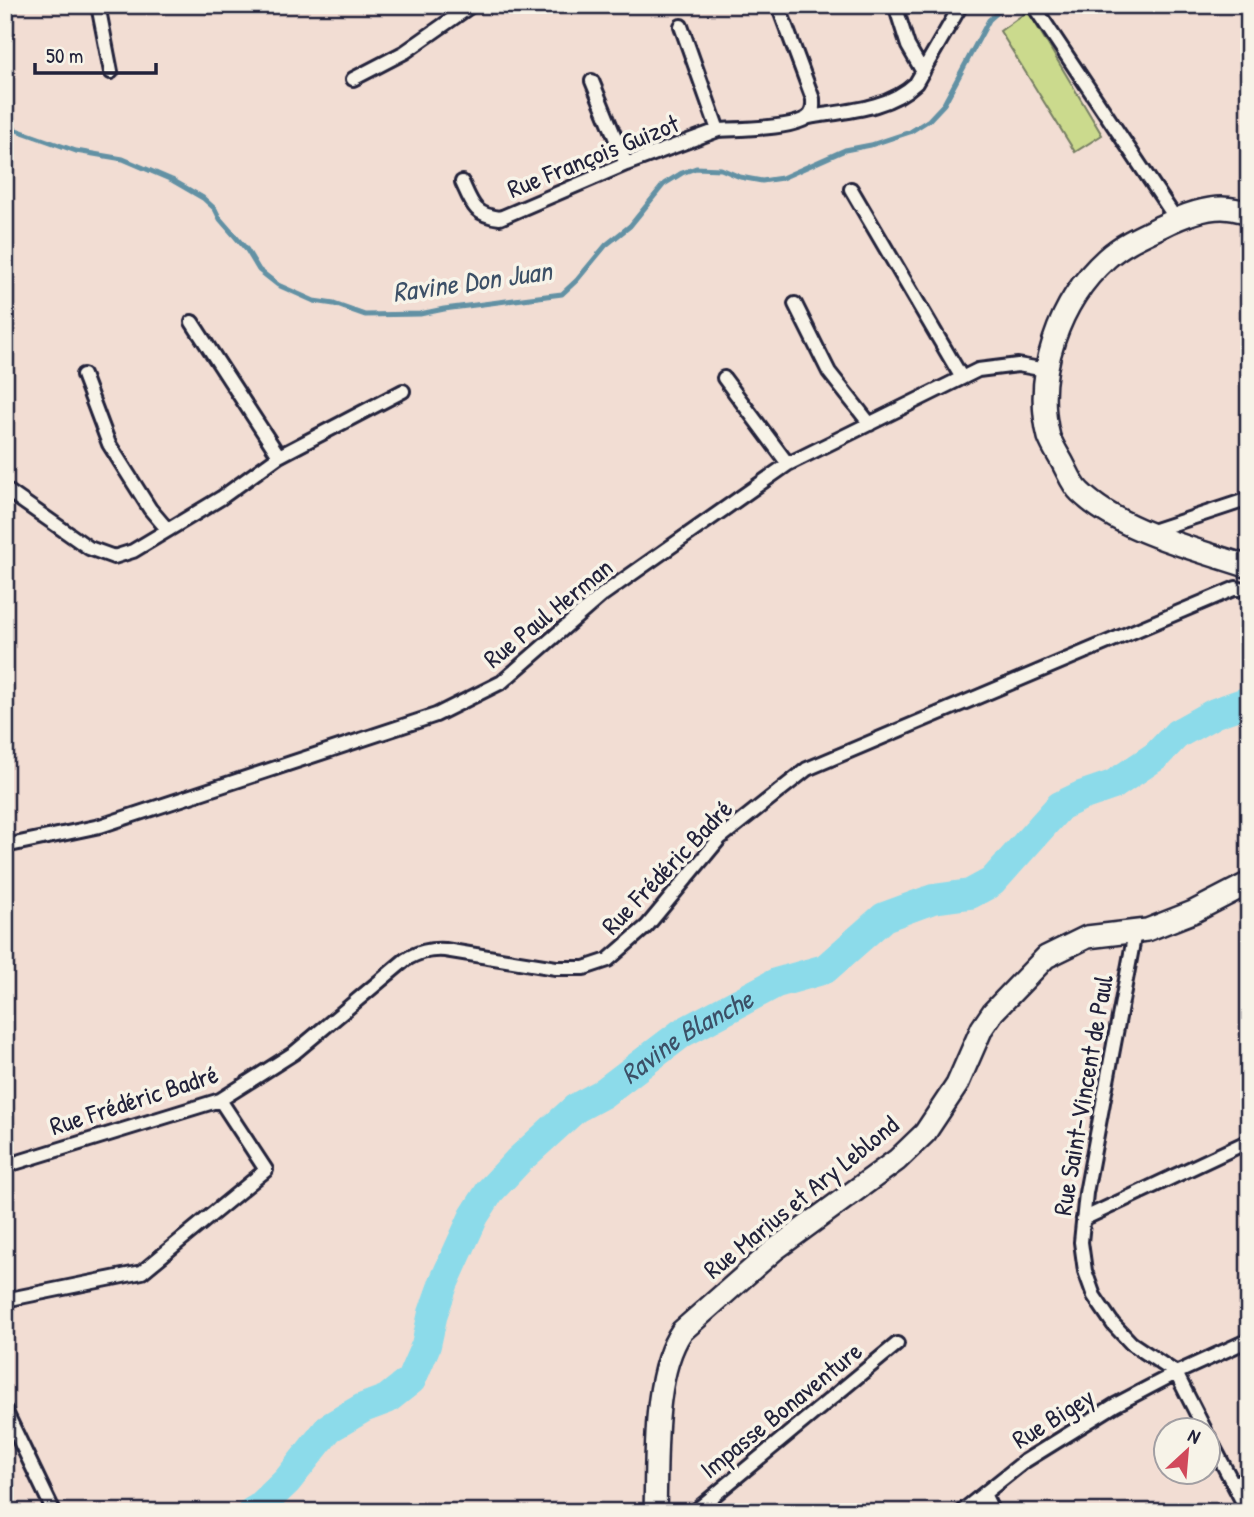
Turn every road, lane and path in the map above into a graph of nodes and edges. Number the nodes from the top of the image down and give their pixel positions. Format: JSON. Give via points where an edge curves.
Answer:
{"nodes":[{"id":1,"x":98,"y":5,"type":"edge"},
{"id":2,"x":472,"y":5,"type":"edge"},
{"id":3,"x":778,"y":5,"type":"edge"},
{"id":4,"x":895,"y":5,"type":"edge"},
{"id":5,"x":961,"y":5,"type":"edge"},
{"id":6,"x":1035,"y":8,"type":"edge"},
{"id":7,"x":681,"y":26,"type":"dead end"},
{"id":8,"x":111,"y":72,"type":"dead end"},
{"id":9,"x":923,"y":72,"type":"junction"},
{"id":10,"x":354,"y":79,"type":"dead end"},
{"id":11,"x":592,"y":81,"type":"dead end"},
{"id":12,"x":809,"y":117,"type":"junction"},
{"id":13,"x":718,"y":130,"type":"junction"},
{"id":14,"x":626,"y":164,"type":"junction"},
{"id":15,"x":461,"y":182,"type":"dead end"},
{"id":16,"x":851,"y":188,"type":"dead end"},
{"id":17,"x":1249,"y":212,"type":"edge"},
{"id":18,"x":1177,"y":219,"type":"junction"},
{"id":19,"x":795,"y":304,"type":"dead end"},
{"id":20,"x":192,"y":321,"type":"dead end"},
{"id":21,"x":1046,"y":370,"type":"junction"},
{"id":22,"x":83,"y":375,"type":"dead end"},
{"id":23,"x":724,"y":378,"type":"dead end"},
{"id":24,"x":962,"y":378,"type":"junction"},
{"id":25,"x":403,"y":391,"type":"dead end"},
{"id":26,"x":870,"y":424,"type":"junction"},
{"id":27,"x":279,"y":456,"type":"junction"},
{"id":28,"x":788,"y":464,"type":"junction"},
{"id":29,"x":5,"y":489,"type":"edge"},
{"id":30,"x":1249,"y":499,"type":"edge"},
{"id":31,"x":167,"y":529,"type":"junction"},
{"id":32,"x":1149,"y":533,"type":"junction"},
{"id":33,"x":1249,"y":567,"type":"edge"},
{"id":34,"x":1249,"y":591,"type":"edge"},
{"id":35,"x":5,"y":846,"type":"edge"},
{"id":36,"x":1249,"y":883,"type":"edge"},
{"id":37,"x":1135,"y":932,"type":"junction"},
{"id":38,"x":220,"y":1100,"type":"junction"},
{"id":39,"x":1249,"y":1141,"type":"edge"},
{"id":40,"x":5,"y":1166,"type":"edge"},
{"id":41,"x":1083,"y":1219,"type":"junction"},
{"id":42,"x":5,"y":1300,"type":"edge"},
{"id":43,"x":1249,"y":1340,"type":"edge"},
{"id":44,"x":897,"y":1344,"type":"dead end"},
{"id":45,"x":1176,"y":1373,"type":"junction"},
{"id":46,"x":5,"y":1410,"type":"edge"},
{"id":47,"x":1198,"y":1416,"type":"edge"},
{"id":48,"x":1222,"y":1461,"type":"edge"},
{"id":49,"x":1249,"y":1476,"type":"edge"},
{"id":50,"x":1234,"y":1485,"type":"junction"},
{"id":51,"x":984,"y":1493,"type":"junction"},
{"id":52,"x":54,"y":1512,"type":"edge"},
{"id":53,"x":655,"y":1512,"type":"edge"},
{"id":54,"x":694,"y":1512,"type":"edge"},
{"id":55,"x":961,"y":1512,"type":"edge"},
{"id":56,"x":993,"y":1512,"type":"edge"},
{"id":57,"x":1248,"y":1512,"type":"edge"}],
"edges":[{"from":1,"to":8,"type":"street"},
{"from":2,"to":10,"type":"street","via":[[405,52]]},
{"from":3,"to":12,"type":"street","via":[[813,99]]},
{"from":4,"to":9,"type":"street","via":[[908,46]]},
{"from":5,"to":9,"type":"street","name":"Rue François Guizot"},
{"from":6,"to":18,"type":"street"},
{"from":7,"to":13,"type":"street","name":"Rue François Guizot"},
{"from":9,"to":12,"type":"street","name":"Rue François Guizot","via":[[906,93],[888,102]]},
{"from":11,"to":14,"type":"street"},
{"from":12,"to":13,"type":"street","name":"Rue François Guizot","via":[[783,126]]},
{"from":13,"to":14,"type":"street","name":"Rue François Guizot"},
{"from":14,"to":15,"type":"street","name":"Rue François Guizot","via":[[500,218],[474,209]]},
{"from":16,"to":24,"type":"street"},
{"from":17,"to":18,"type":"main road","via":[[1222,208]]},
{"from":18,"to":21,"type":"main road","via":[[1107,257],[1081,288],[1058,328]]},
{"from":19,"to":26,"type":"street","via":[[829,372]]},
{"from":20,"to":27,"type":"street"},
{"from":21,"to":24,"type":"street","name":"Rue Paul Herman","via":[[1018,365],[978,370]]},
{"from":21,"to":32,"type":"main road","via":[[1043,402],[1050,439],[1078,491],[1112,517]]},
{"from":22,"to":31,"type":"street","via":[[109,444]]},
{"from":23,"to":28,"type":"street"},
{"from":24,"to":26,"type":"street","name":"Rue Paul Herman"},
{"from":25,"to":27,"type":"street"},
{"from":26,"to":28,"type":"street","name":"Rue Paul Herman"},
{"from":27,"to":31,"type":"street","via":[[221,498]]},
{"from":28,"to":35,"type":"street","name":"Rue Paul Herman","via":[[602,595],[502,682],[448,709],[100,826]]},
{"from":29,"to":31,"type":"street","via":[[89,548],[114,557],[134,551]]},
{"from":30,"to":32,"type":"street"},
{"from":32,"to":33,"type":"main road"},
{"from":34,"to":38,"type":"street","name":"Rue Frédéric Badré","via":[[1236,588],[807,769],[720,838],[648,926],[608,960],[584,968],[556,968],[445,950],[416,953],[294,1053]]},
{"from":36,"to":37,"type":"main road","name":"Rue Marius et Ary Leblond","via":[[1193,912]]},
{"from":37,"to":41,"type":"street","name":"Rue Saint-Vincent de Paul"},
{"from":37,"to":53,"type":"main road","name":"Rue Marius et Ary Leblond","via":[[1087,937],[1045,957],[987,1020],[957,1085],[925,1133],[897,1160],[774,1250],[682,1331],[667,1363],[661,1395]]},
{"from":38,"to":40,"type":"street","name":"Rue Frédéric Badré"},
{"from":38,"to":42,"type":"street","via":[[266,1170],[142,1272]]},
{"from":39,"to":41,"type":"street"},
{"from":41,"to":45,"type":"street","name":"Rue Saint-Vincent de Paul","via":[[1085,1271],[1094,1296],[1131,1343]]},
{"from":43,"to":45,"type":"street","name":"Rue Bigey"},
{"from":44,"to":54,"type":"street","name":"Impasse Bonaventure"},
{"from":45,"to":47,"type":"street","name":"Rue Saint-Vincent de Paul"},
{"from":45,"to":51,"type":"street","name":"Rue Bigey","via":[[1025,1461]]},
{"from":46,"to":52,"type":"street"},
{"from":48,"to":50,"type":"street"},
{"from":49,"to":50,"type":"street"},
{"from":50,"to":57,"type":"street"},
{"from":51,"to":55,"type":"street","name":"Rue Bigey"},
{"from":51,"to":56,"type":"street"}]}
